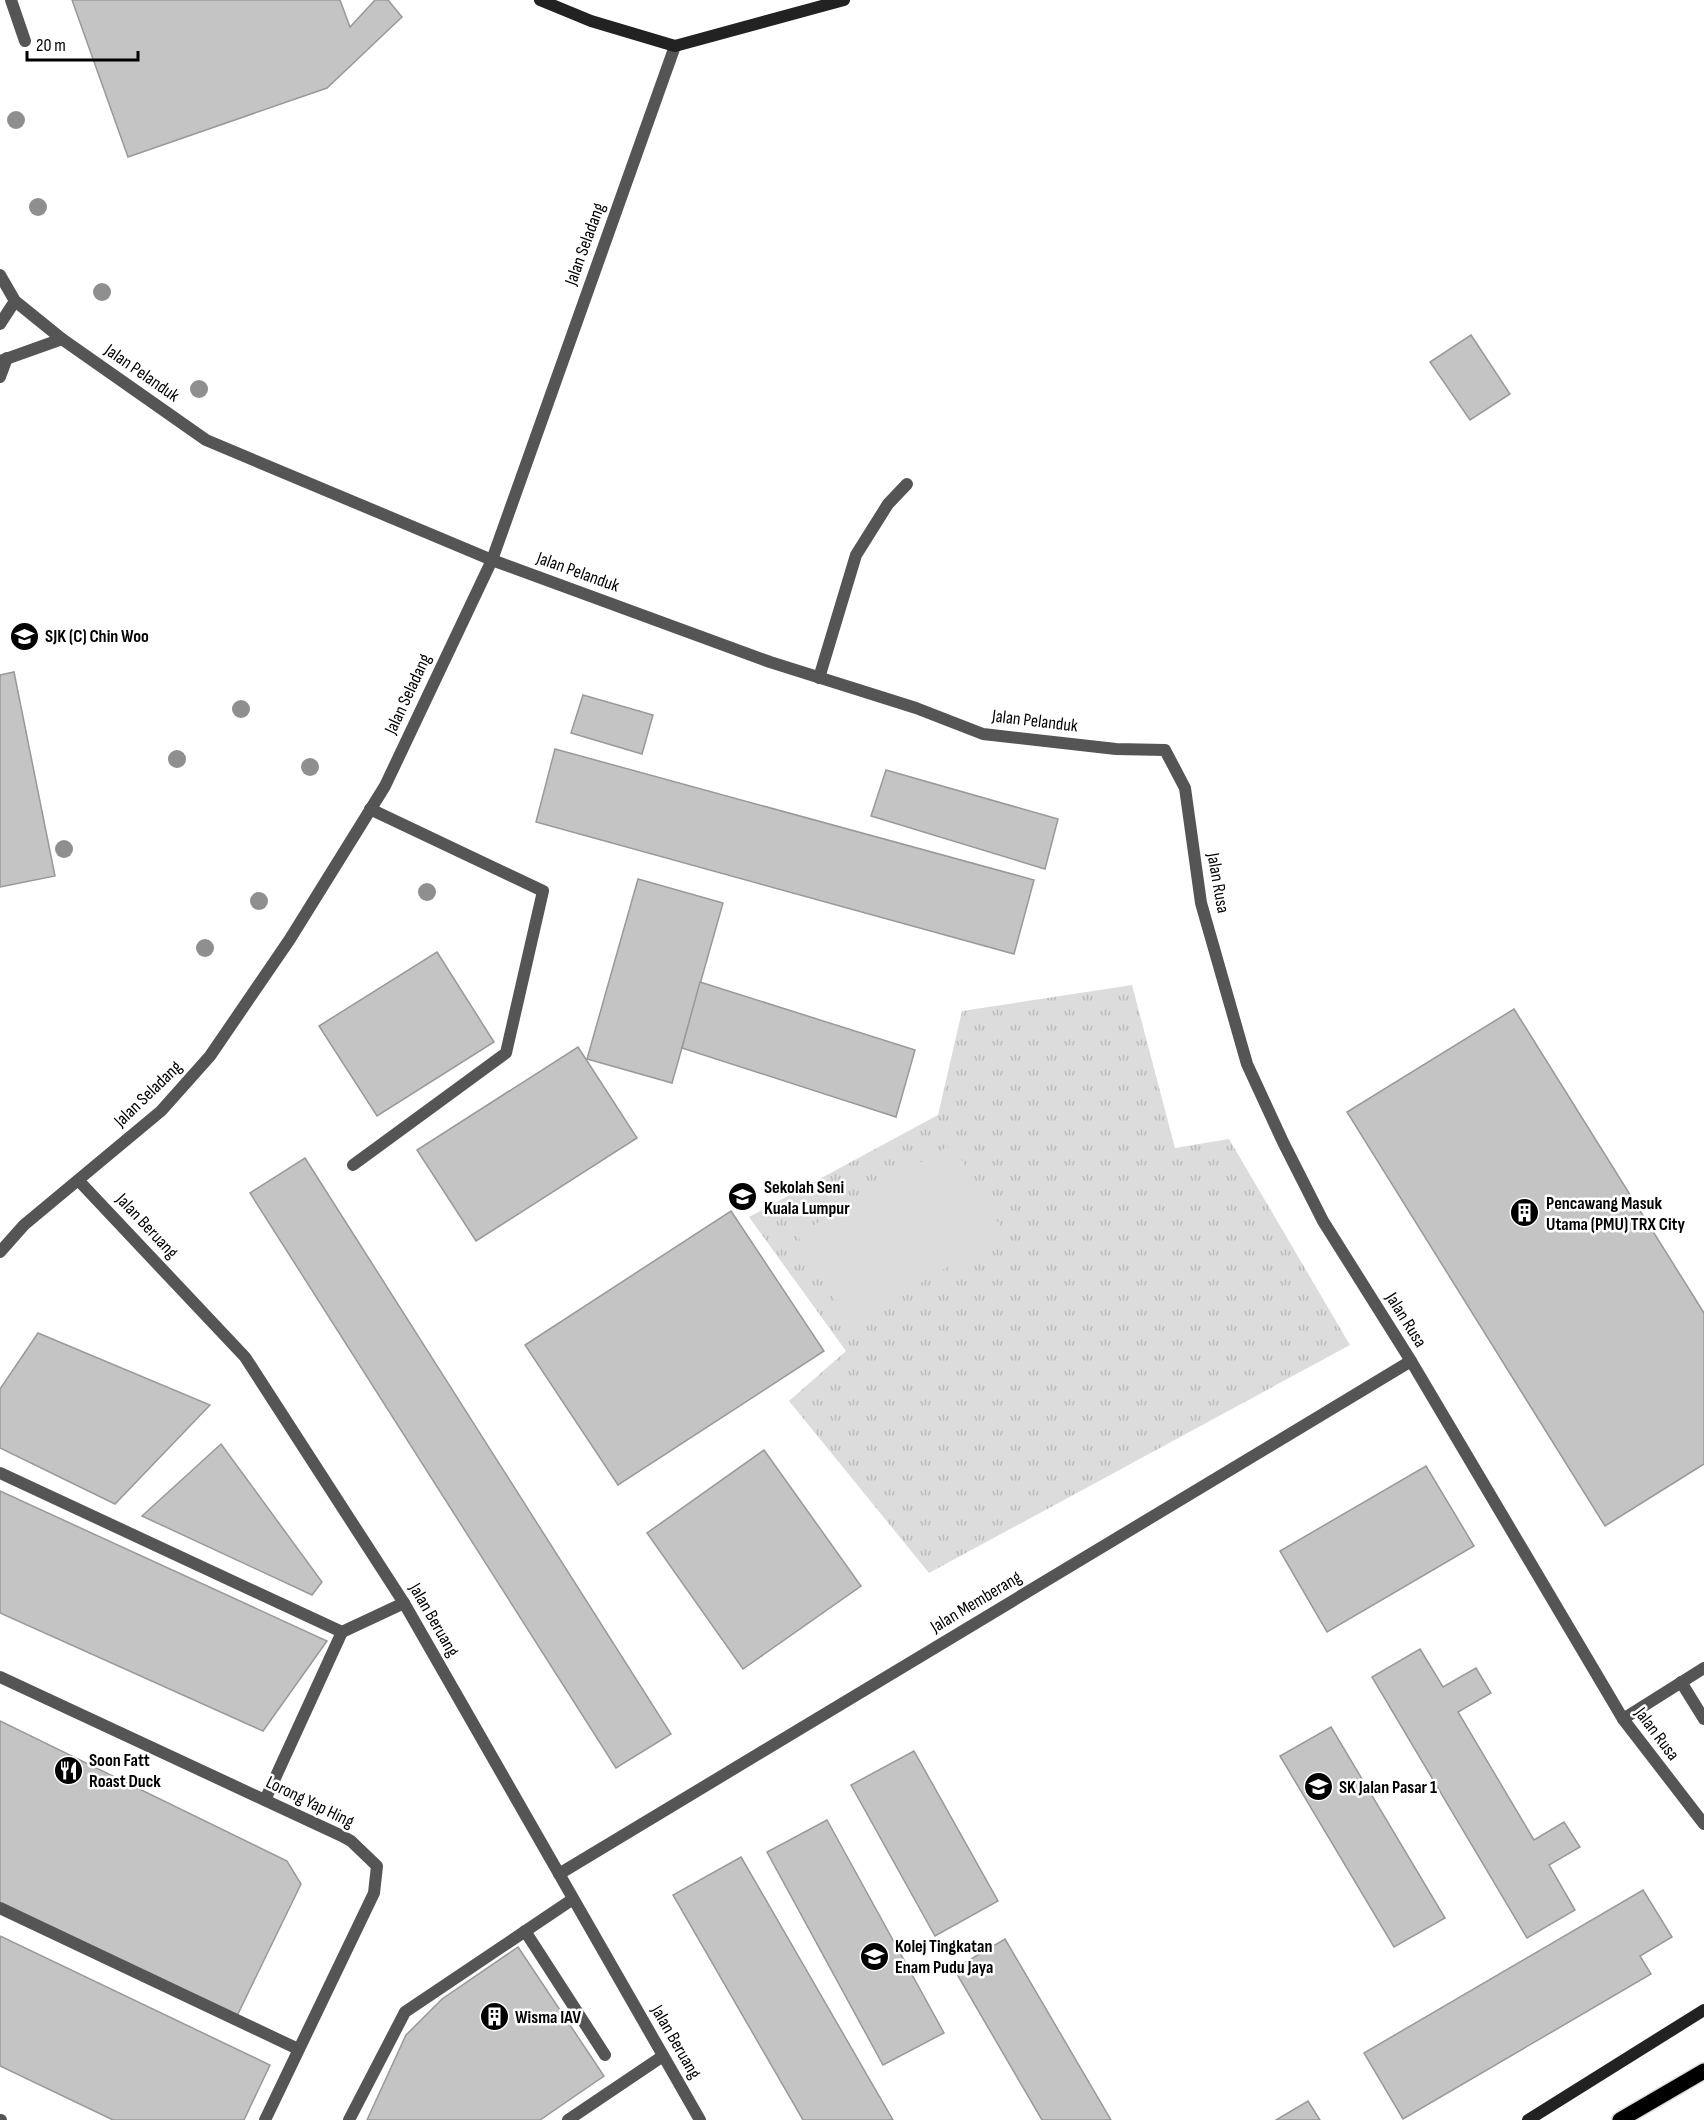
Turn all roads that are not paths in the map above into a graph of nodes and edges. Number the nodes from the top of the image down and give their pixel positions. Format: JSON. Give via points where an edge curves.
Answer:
{"nodes":[{"id":1,"x":11,"y":0,"type":"edge"},
{"id":2,"x":540,"y":0,"type":"edge"},
{"id":3,"x":844,"y":0,"type":"edge"},
{"id":4,"x":25,"y":40,"type":"dead end"},
{"id":5,"x":675,"y":46,"type":"junction"},
{"id":6,"x":0,"y":275,"type":"edge"},
{"id":7,"x":15,"y":301,"type":"junction"},
{"id":8,"x":0,"y":324,"type":"edge"},
{"id":9,"x":62,"y":339,"type":"junction"},
{"id":10,"x":4,"y":360,"type":"edge"},
{"id":11,"x":0,"y":377,"type":"edge"},
{"id":12,"x":907,"y":484,"type":"dead end"},
{"id":13,"x":492,"y":560,"type":"junction"},
{"id":14,"x":819,"y":678,"type":"junction"},
{"id":15,"x":1185,"y":788,"type":"joint"},
{"id":16,"x":370,"y":809,"type":"junction"},
{"id":17,"x":353,"y":1165,"type":"dead end"},
{"id":18,"x":79,"y":1180,"type":"junction"},
{"id":19,"x":0,"y":1252,"type":"edge"},
{"id":20,"x":1411,"y":1361,"type":"junction"},
{"id":21,"x":0,"y":1473,"type":"edge"},
{"id":22,"x":404,"y":1603,"type":"junction"},
{"id":23,"x":342,"y":1632,"type":"junction"},
{"id":24,"x":1704,"y":1668,"type":"edge"},
{"id":25,"x":0,"y":1677,"type":"edge"},
{"id":26,"x":1681,"y":1682,"type":"junction"},
{"id":27,"x":1623,"y":1719,"type":"junction"},
{"id":28,"x":1704,"y":1719,"type":"edge"},
{"id":29,"x":265,"y":1800,"type":"junction"},
{"id":30,"x":1704,"y":1824,"type":"edge"},
{"id":31,"x":559,"y":1874,"type":"junction"},
{"id":32,"x":573,"y":1899,"type":"junction"},
{"id":33,"x":0,"y":1908,"type":"edge"},
{"id":34,"x":525,"y":1931,"type":"junction"},
{"id":35,"x":1704,"y":2010,"type":"edge"},
{"id":36,"x":298,"y":2049,"type":"junction"},
{"id":37,"x":605,"y":2055,"type":"dead end"},
{"id":38,"x":663,"y":2056,"type":"junction"},
{"id":39,"x":1704,"y":2071,"type":"edge"},
{"id":40,"x":265,"y":2120,"type":"edge"},
{"id":41,"x":349,"y":2120,"type":"edge"},
{"id":42,"x":568,"y":2120,"type":"edge"},
{"id":43,"x":700,"y":2120,"type":"edge"},
{"id":44,"x":1528,"y":2120,"type":"edge"},
{"id":45,"x":1620,"y":2120,"type":"edge"}],
"edges":[{"from":1,"to":4,"type":"street"},
{"from":2,"to":5,"type":"main road","via":[[591,21]]},
{"from":3,"to":5,"type":"main road"},
{"from":5,"to":13,"type":"street","name":"Jalan Seladang"},
{"from":6,"to":7,"type":"street","name":"Jalan Pelanduk"},
{"from":7,"to":8,"type":"street"},
{"from":7,"to":9,"type":"street","name":"Jalan Pelanduk"},
{"from":9,"to":10,"type":"street"},
{"from":9,"to":13,"type":"street","name":"Jalan Pelanduk","via":[[206,440]]},
{"from":10,"to":11,"type":"street"},
{"from":12,"to":14,"type":"street","via":[[888,504],[856,555]]},
{"from":13,"to":14,"type":"street","name":"Jalan Pelanduk"},
{"from":13,"to":16,"type":"street","name":"Jalan Seladang","via":[[385,786]]},
{"from":14,"to":15,"type":"street","name":"Jalan Pelanduk","via":[[916,708],[982,734],[1116,749],[1165,750]]},
{"from":15,"to":20,"type":"street","name":"Jalan Rusa","via":[[1201,903],[1247,1064],[1323,1221]]},
{"from":16,"to":17,"type":"street","via":[[543,891],[506,1053]]},
{"from":16,"to":18,"type":"street","name":"Jalan Seladang","via":[[290,939],[210,1056],[161,1111]]},
{"from":18,"to":19,"type":"street","name":"Jalan Seladang","via":[[24,1225]]},
{"from":18,"to":22,"type":"street","name":"Jalan Beruang","via":[[245,1357]]},
{"from":20,"to":27,"type":"street","name":"Jalan Rusa"},
{"from":20,"to":31,"type":"street","name":"Jalan Memberang"},
{"from":21,"to":23,"type":"street"},
{"from":22,"to":23,"type":"street"},
{"from":22,"to":31,"type":"street","name":"Jalan Beruang"},
{"from":23,"to":29,"type":"street"},
{"from":24,"to":26,"type":"street"},
{"from":25,"to":29,"type":"street","name":"Lorong Yap Hing"},
{"from":26,"to":27,"type":"street"},
{"from":26,"to":28,"type":"street"},
{"from":27,"to":30,"type":"street","name":"Jalan Rusa"},
{"from":29,"to":36,"type":"street","name":"Lorong Yap Hing","via":[[351,1840],[377,1866],[374,1893]]},
{"from":31,"to":32,"type":"street","name":"Jalan Beruang"},
{"from":32,"to":34,"type":"street"},
{"from":32,"to":38,"type":"street","name":"Jalan Beruang"},
{"from":33,"to":36,"type":"street"},
{"from":34,"to":37,"type":"street"},
{"from":34,"to":41,"type":"street","via":[[405,2012]]},
{"from":35,"to":44,"type":"main road"},
{"from":36,"to":40,"type":"street","name":"Lorong Yap Hing"},
{"from":38,"to":42,"type":"street"},
{"from":38,"to":43,"type":"street","name":"Jalan Beruang"},
{"from":39,"to":45,"type":"main road"}]}
